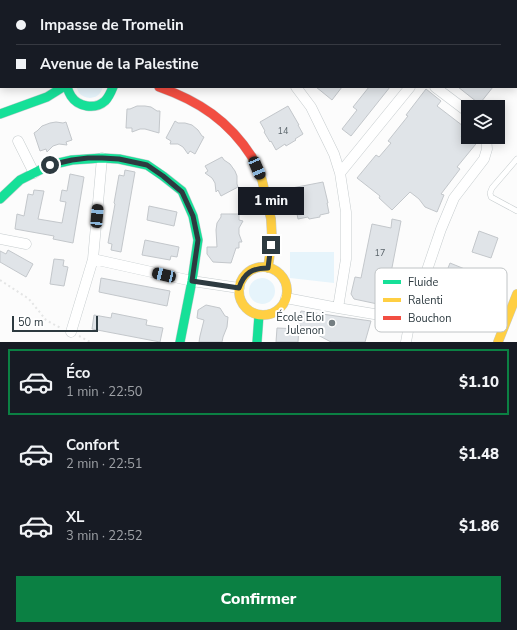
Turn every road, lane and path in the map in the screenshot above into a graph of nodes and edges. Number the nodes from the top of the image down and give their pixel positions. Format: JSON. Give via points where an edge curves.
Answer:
{"nodes":[{"id":1,"x":61,"y":88,"type":"edge"},
{"id":2,"x":115,"y":88,"type":"edge"},
{"id":3,"x":162,"y":88,"type":"edge"},
{"id":4,"x":297,"y":88,"type":"edge"},
{"id":5,"x":409,"y":88,"type":"edge"},
{"id":6,"x":436,"y":88,"type":"edge"},
{"id":7,"x":69,"y":91,"type":"edge"},
{"id":8,"x":47,"y":97,"type":"junction"},
{"id":9,"x":461,"y":107,"type":"edge"},
{"id":10,"x":0,"y":114,"type":"edge"},
{"id":11,"x":18,"y":141,"type":"dead end"},
{"id":12,"x":487,"y":144,"type":"edge"},
{"id":13,"x":102,"y":158,"type":"junction"},
{"id":14,"x":517,"y":159,"type":"edge"},
{"id":15,"x":34,"y":173,"type":"junction"},
{"id":16,"x":340,"y":173,"type":"junction"},
{"id":17,"x":0,"y":199,"type":"edge"},
{"id":18,"x":517,"y":210,"type":"edge"},
{"id":19,"x":0,"y":239,"type":"edge"},
{"id":20,"x":26,"y":244,"type":"dead end"},
{"id":21,"x":92,"y":259,"type":"junction"},
{"id":22,"x":268,"y":268,"type":"junction"},
{"id":23,"x":428,"y":268,"type":"edge"},
{"id":24,"x":0,"y":280,"type":"edge"},
{"id":25,"x":192,"y":281,"type":"junction"},
{"id":26,"x":239,"y":288,"type":"junction"},
{"id":27,"x":517,"y":294,"type":"edge"},
{"id":28,"x":286,"y":298,"type":"junction"},
{"id":29,"x":338,"y":308,"type":"junction"},
{"id":30,"x":375,"y":314,"type":"edge"},
{"id":31,"x":259,"y":315,"type":"junction"},
{"id":32,"x":507,"y":319,"type":"edge"},
{"id":33,"x":71,"y":332,"type":"junction"},
{"id":34,"x":408,"y":332,"type":"edge"},
{"id":35,"x":502,"y":332,"type":"edge"},
{"id":36,"x":90,"y":342,"type":"edge"},
{"id":37,"x":180,"y":342,"type":"edge"},
{"id":38,"x":257,"y":342,"type":"edge"},
{"id":39,"x":406,"y":342,"type":"edge"},
{"id":40,"x":498,"y":342,"type":"edge"}],
"edges":[{"from":1,"to":8,"type":"main road"},
{"from":2,"to":7,"type":"main road","via":[[106,101],[93,107],[80,105]]},
{"from":3,"to":22,"type":"main road","via":[[178,93],[208,110],[227,125],[254,160],[261,177],[271,220]]},
{"from":4,"to":16,"type":"street","via":[[311,107],[334,154]]},
{"from":5,"to":16,"type":"street"},
{"from":6,"to":9,"type":"street"},
{"from":7,"to":8,"type":"main road","via":[[62,95]]},
{"from":8,"to":10,"type":"main road"},
{"from":11,"to":15,"type":"street"},
{"from":12,"to":23,"type":"street","via":[[484,159],[454,198]]},
{"from":13,"to":15,"type":"main road","via":[[72,160],[50,165]]},
{"from":13,"to":21,"type":"street"},
{"from":13,"to":25,"type":"main road","via":[[147,165],[182,192],[193,216],[198,240]]},
{"from":14,"to":18,"type":"lane","via":[[490,193],[491,197]]},
{"from":15,"to":17,"type":"main road","via":[[20,180]]},
{"from":16,"to":29,"type":"street","via":[[346,212],[346,259]]},
{"from":19,"to":20,"type":"street"},
{"from":21,"to":25,"type":"street"},
{"from":21,"to":33,"type":"street"},
{"from":22,"to":26,"type":"main road","via":[[260,268],[246,274]]},
{"from":22,"to":28,"type":"main road","via":[[281,276],[287,290]]},
{"from":24,"to":33,"type":"path","via":[[30,299],[54,326]]},
{"from":25,"to":26,"type":"street"},
{"from":25,"to":37,"type":"main road"},
{"from":26,"to":31,"type":"main road","via":[[246,308]]},
{"from":27,"to":32,"type":"main road"},
{"from":28,"to":29,"type":"street"},
{"from":28,"to":31,"type":"main road","via":[[278,310]]},
{"from":29,"to":30,"type":"street"},
{"from":31,"to":38,"type":"main road"},
{"from":33,"to":36,"type":"path"},
{"from":34,"to":39,"type":"street"},
{"from":35,"to":40,"type":"main road"}]}
